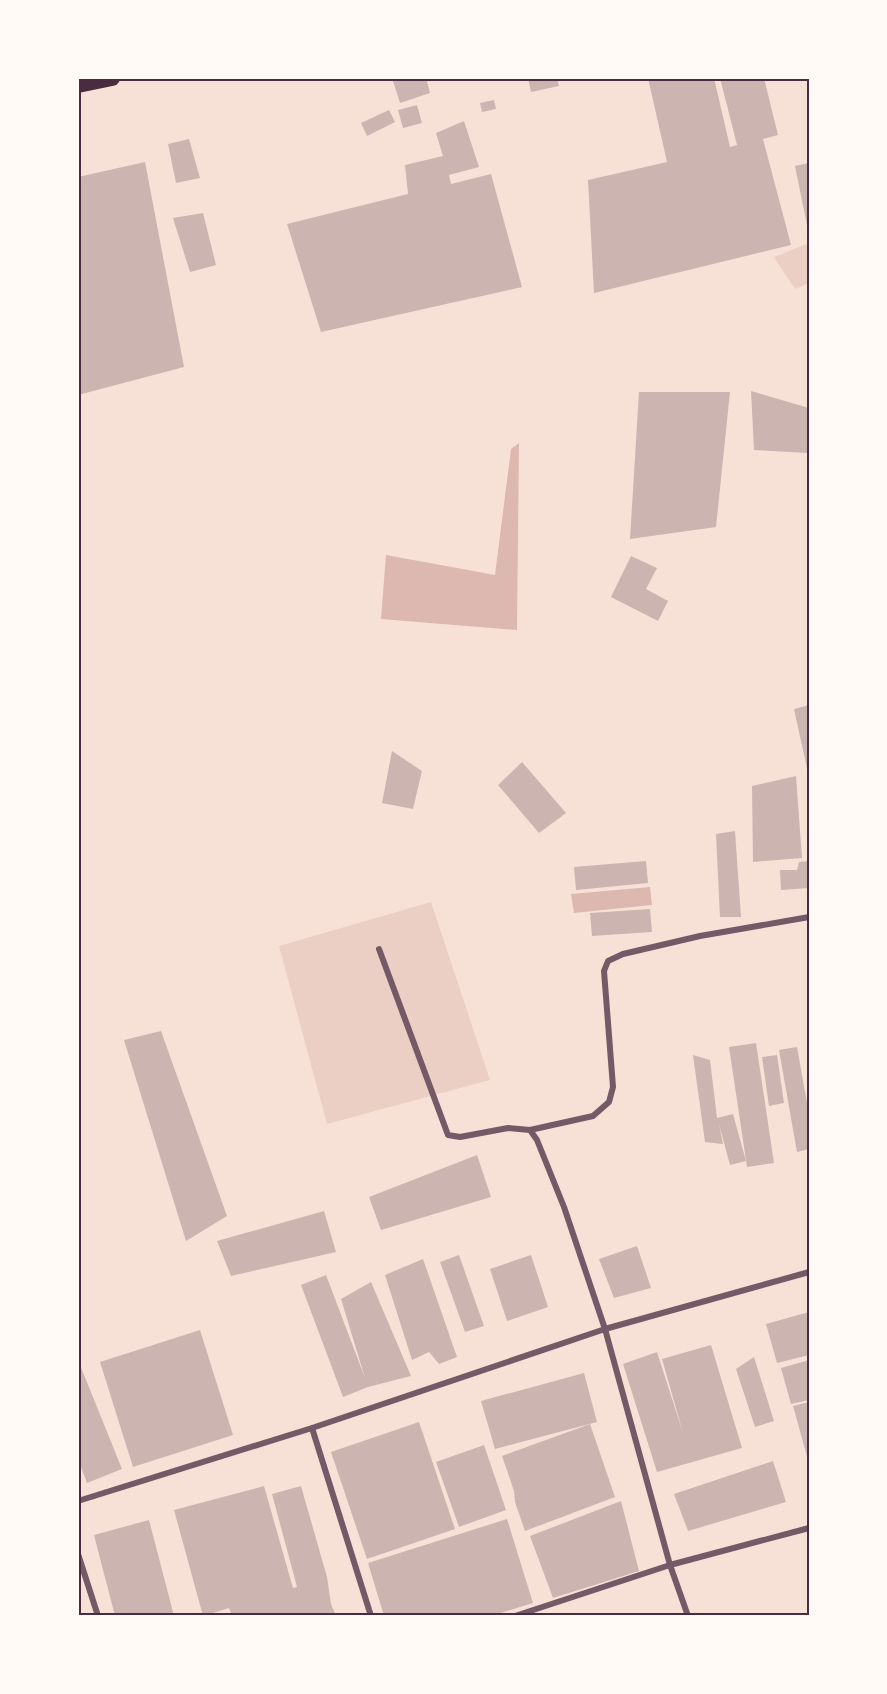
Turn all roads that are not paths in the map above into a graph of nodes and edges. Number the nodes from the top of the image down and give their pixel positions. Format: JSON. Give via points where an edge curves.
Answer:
{"nodes":[{"id":1,"x":112,"y":78,"type":"edge"},
{"id":2,"x":78,"y":85,"type":"edge"},
{"id":3,"x":809,"y":917,"type":"edge"},
{"id":4,"x":379,"y":949,"type":"dead end"},
{"id":5,"x":530,"y":1130,"type":"junction"},
{"id":6,"x":809,"y":1272,"type":"edge"},
{"id":7,"x":605,"y":1329,"type":"junction"},
{"id":8,"x":312,"y":1428,"type":"junction"},
{"id":9,"x":78,"y":1501,"type":"edge"},
{"id":10,"x":809,"y":1528,"type":"edge"},
{"id":11,"x":78,"y":1554,"type":"edge"},
{"id":12,"x":670,"y":1564,"type":"junction"},
{"id":13,"x":98,"y":1616,"type":"edge"},
{"id":14,"x":371,"y":1616,"type":"edge"},
{"id":15,"x":515,"y":1616,"type":"edge"},
{"id":16,"x":688,"y":1616,"type":"edge"}],
"edges":[{"from":1,"to":2,"type":"highway"},
{"from":3,"to":5,"type":"street","via":[[700,936],[608,961],[604,971],[613,1087],[609,1102],[593,1116]]},
{"from":4,"to":5,"type":"street","via":[[448,1135],[460,1137],[508,1128]]},
{"from":5,"to":7,"type":"street","via":[[564,1207]]},
{"from":6,"to":7,"type":"street"},
{"from":7,"to":8,"type":"street"},
{"from":7,"to":12,"type":"street"},
{"from":8,"to":9,"type":"street"},
{"from":8,"to":14,"type":"street"},
{"from":10,"to":12,"type":"street"},
{"from":11,"to":13,"type":"street"},
{"from":12,"to":15,"type":"street"},
{"from":12,"to":16,"type":"street"}]}
